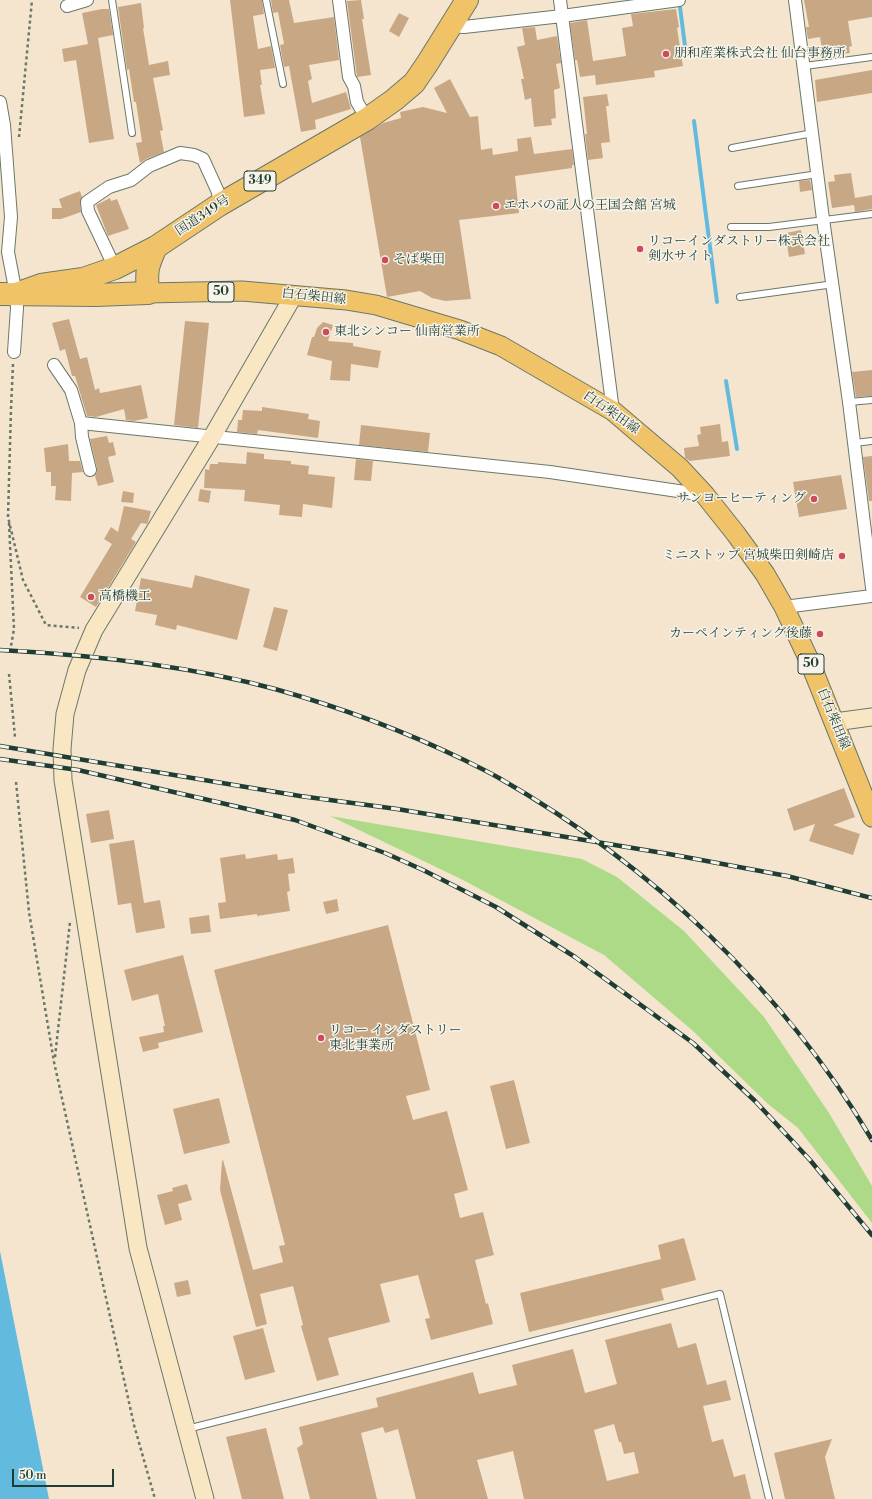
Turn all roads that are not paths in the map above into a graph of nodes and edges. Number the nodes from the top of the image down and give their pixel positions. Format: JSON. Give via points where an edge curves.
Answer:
{"nodes":[{"id":1,"x":87,"y":0,"type":"edge"},
{"id":2,"x":112,"y":0,"type":"edge"},
{"id":3,"x":266,"y":0,"type":"edge"},
{"id":4,"x":339,"y":0,"type":"edge"},
{"id":5,"x":467,"y":0,"type":"edge"},
{"id":6,"x":560,"y":0,"type":"edge"},
{"id":7,"x":679,"y":0,"type":"edge"},
{"id":8,"x":795,"y":0,"type":"edge"},
{"id":9,"x":67,"y":6,"type":"dead end"},
{"id":10,"x":562,"y":16,"type":"junction"},
{"id":11,"x":451,"y":26,"type":"junction"},
{"id":12,"x":872,"y":57,"type":"edge"},
{"id":13,"x":805,"y":66,"type":"junction"},
{"id":14,"x":283,"y":84,"type":"dead end"},
{"id":15,"x":0,"y":102,"type":"edge"},
{"id":16,"x":367,"y":119,"type":"junction"},
{"id":17,"x":132,"y":133,"type":"dead end"},
{"id":18,"x":812,"y":133,"type":"junction"},
{"id":19,"x":732,"y":148,"type":"dead end"},
{"id":20,"x":818,"y":174,"type":"junction"},
{"id":21,"x":738,"y":186,"type":"dead end"},
{"id":22,"x":219,"y":205,"type":"junction"},
{"id":23,"x":872,"y":214,"type":"edge"},
{"id":24,"x":824,"y":219,"type":"junction"},
{"id":25,"x":731,"y":227,"type":"dead end"},
{"id":26,"x":156,"y":247,"type":"junction"},
{"id":27,"x":115,"y":268,"type":"junction"},
{"id":28,"x":834,"y":284,"type":"junction"},
{"id":29,"x":148,"y":293,"type":"junction"},
{"id":30,"x":8,"y":294,"type":"edge"},
{"id":31,"x":294,"y":295,"type":"junction"},
{"id":32,"x":740,"y":297,"type":"dead end"},
{"id":33,"x":14,"y":352,"type":"road end"},
{"id":34,"x":54,"y":366,"type":"dead end"},
{"id":35,"x":872,"y":400,"type":"edge"},
{"id":36,"x":849,"y":402,"type":"junction"},
{"id":37,"x":613,"y":411,"type":"junction"},
{"id":38,"x":81,"y":424,"type":"junction"},
{"id":39,"x":212,"y":437,"type":"junction"},
{"id":40,"x":872,"y":441,"type":"edge"},
{"id":41,"x":854,"y":443,"type":"junction"},
{"id":42,"x":90,"y":470,"type":"dead end"},
{"id":43,"x":705,"y":495,"type":"junction"},
{"id":44,"x":872,"y":588,"type":"edge"},
{"id":45,"x":872,"y":596,"type":"edge"},
{"id":46,"x":784,"y":607,"type":"junction"},
{"id":47,"x":872,"y":717,"type":"edge"},
{"id":48,"x":835,"y":722,"type":"junction"},
{"id":49,"x":872,"y":817,"type":"edge"},
{"id":50,"x":186,"y":1429,"type":"junction"},
{"id":51,"x":205,"y":1499,"type":"edge"},
{"id":52,"x":769,"y":1499,"type":"edge"}],
"edges":[{"from":1,"to":9,"type":"street"},
{"from":2,"to":17,"type":"lane"},
{"from":3,"to":14,"type":"lane"},
{"from":4,"to":16,"type":"street","via":[[348,77],[354,86],[357,102]]},
{"from":5,"to":11,"type":"highway","name":"国道349号","number":"349"},
{"from":6,"to":10,"type":"street"},
{"from":7,"to":10,"type":"street"},
{"from":8,"to":13,"type":"street"},
{"from":10,"to":11,"type":"street","via":[[464,27]]},
{"from":10,"to":37,"type":"street"},
{"from":11,"to":16,"type":"highway","name":"国道349号","number":"349","via":[[414,83]]},
{"from":12,"to":13,"type":"lane"},
{"from":13,"to":18,"type":"street"},
{"from":15,"to":30,"type":"street","via":[[10,217]]},
{"from":16,"to":22,"type":"highway","name":"国道349号","number":"349"},
{"from":18,"to":19,"type":"lane"},
{"from":18,"to":20,"type":"street"},
{"from":20,"to":21,"type":"lane"},
{"from":20,"to":24,"type":"street"},
{"from":22,"to":26,"type":"highway","name":"国道349号","number":"349"},
{"from":22,"to":27,"type":"street","via":[[218,192],[203,159],[194,155],[180,153],[149,166],[131,180],[109,187],[87,202],[88,211]]},
{"from":23,"to":24,"type":"lane"},
{"from":24,"to":25,"type":"lane","via":[[769,227]]},
{"from":24,"to":28,"type":"street"},
{"from":26,"to":27,"type":"highway","number":"349"},
{"from":26,"to":29,"type":"highway","via":[[149,262]]},
{"from":27,"to":30,"type":"highway","number":"349","via":[[83,279],[41,285]]},
{"from":28,"to":32,"type":"lane"},
{"from":28,"to":36,"type":"street"},
{"from":29,"to":30,"type":"highway"},
{"from":29,"to":31,"type":"main road","name":"白石柴田線","number":"50","via":[[242,291]]},
{"from":30,"to":33,"type":"street","via":[[17,308]]},
{"from":31,"to":37,"type":"main road","name":"白石柴田線","number":"50","via":[[376,306],[460,330],[501,346]]},
{"from":31,"to":39,"type":"street"},
{"from":34,"to":38,"type":"street","via":[[71,390]]},
{"from":35,"to":36,"type":"lane"},
{"from":36,"to":41,"type":"street"},
{"from":37,"to":43,"type":"main road","name":"白石柴田線","number":"50","via":[[680,468]]},
{"from":38,"to":39,"type":"street"},
{"from":38,"to":42,"type":"street"},
{"from":39,"to":43,"type":"street","via":[[550,472]]},
{"from":39,"to":50,"type":"street","via":[[94,630],[70,689],[62,734],[63,780],[138,1248]]},
{"from":40,"to":41,"type":"lane"},
{"from":41,"to":44,"type":"street"},
{"from":43,"to":46,"type":"main road","name":"白石柴田線","number":"50","via":[[765,574]]},
{"from":45,"to":46,"type":"street"},
{"from":46,"to":48,"type":"main road","name":"白石柴田線","number":"50"},
{"from":47,"to":48,"type":"street"},
{"from":48,"to":49,"type":"main road","name":"白石柴田線","number":"50"},
{"from":50,"to":51,"type":"street"},
{"from":50,"to":52,"type":"lane","via":[[720,1294]]}]}
